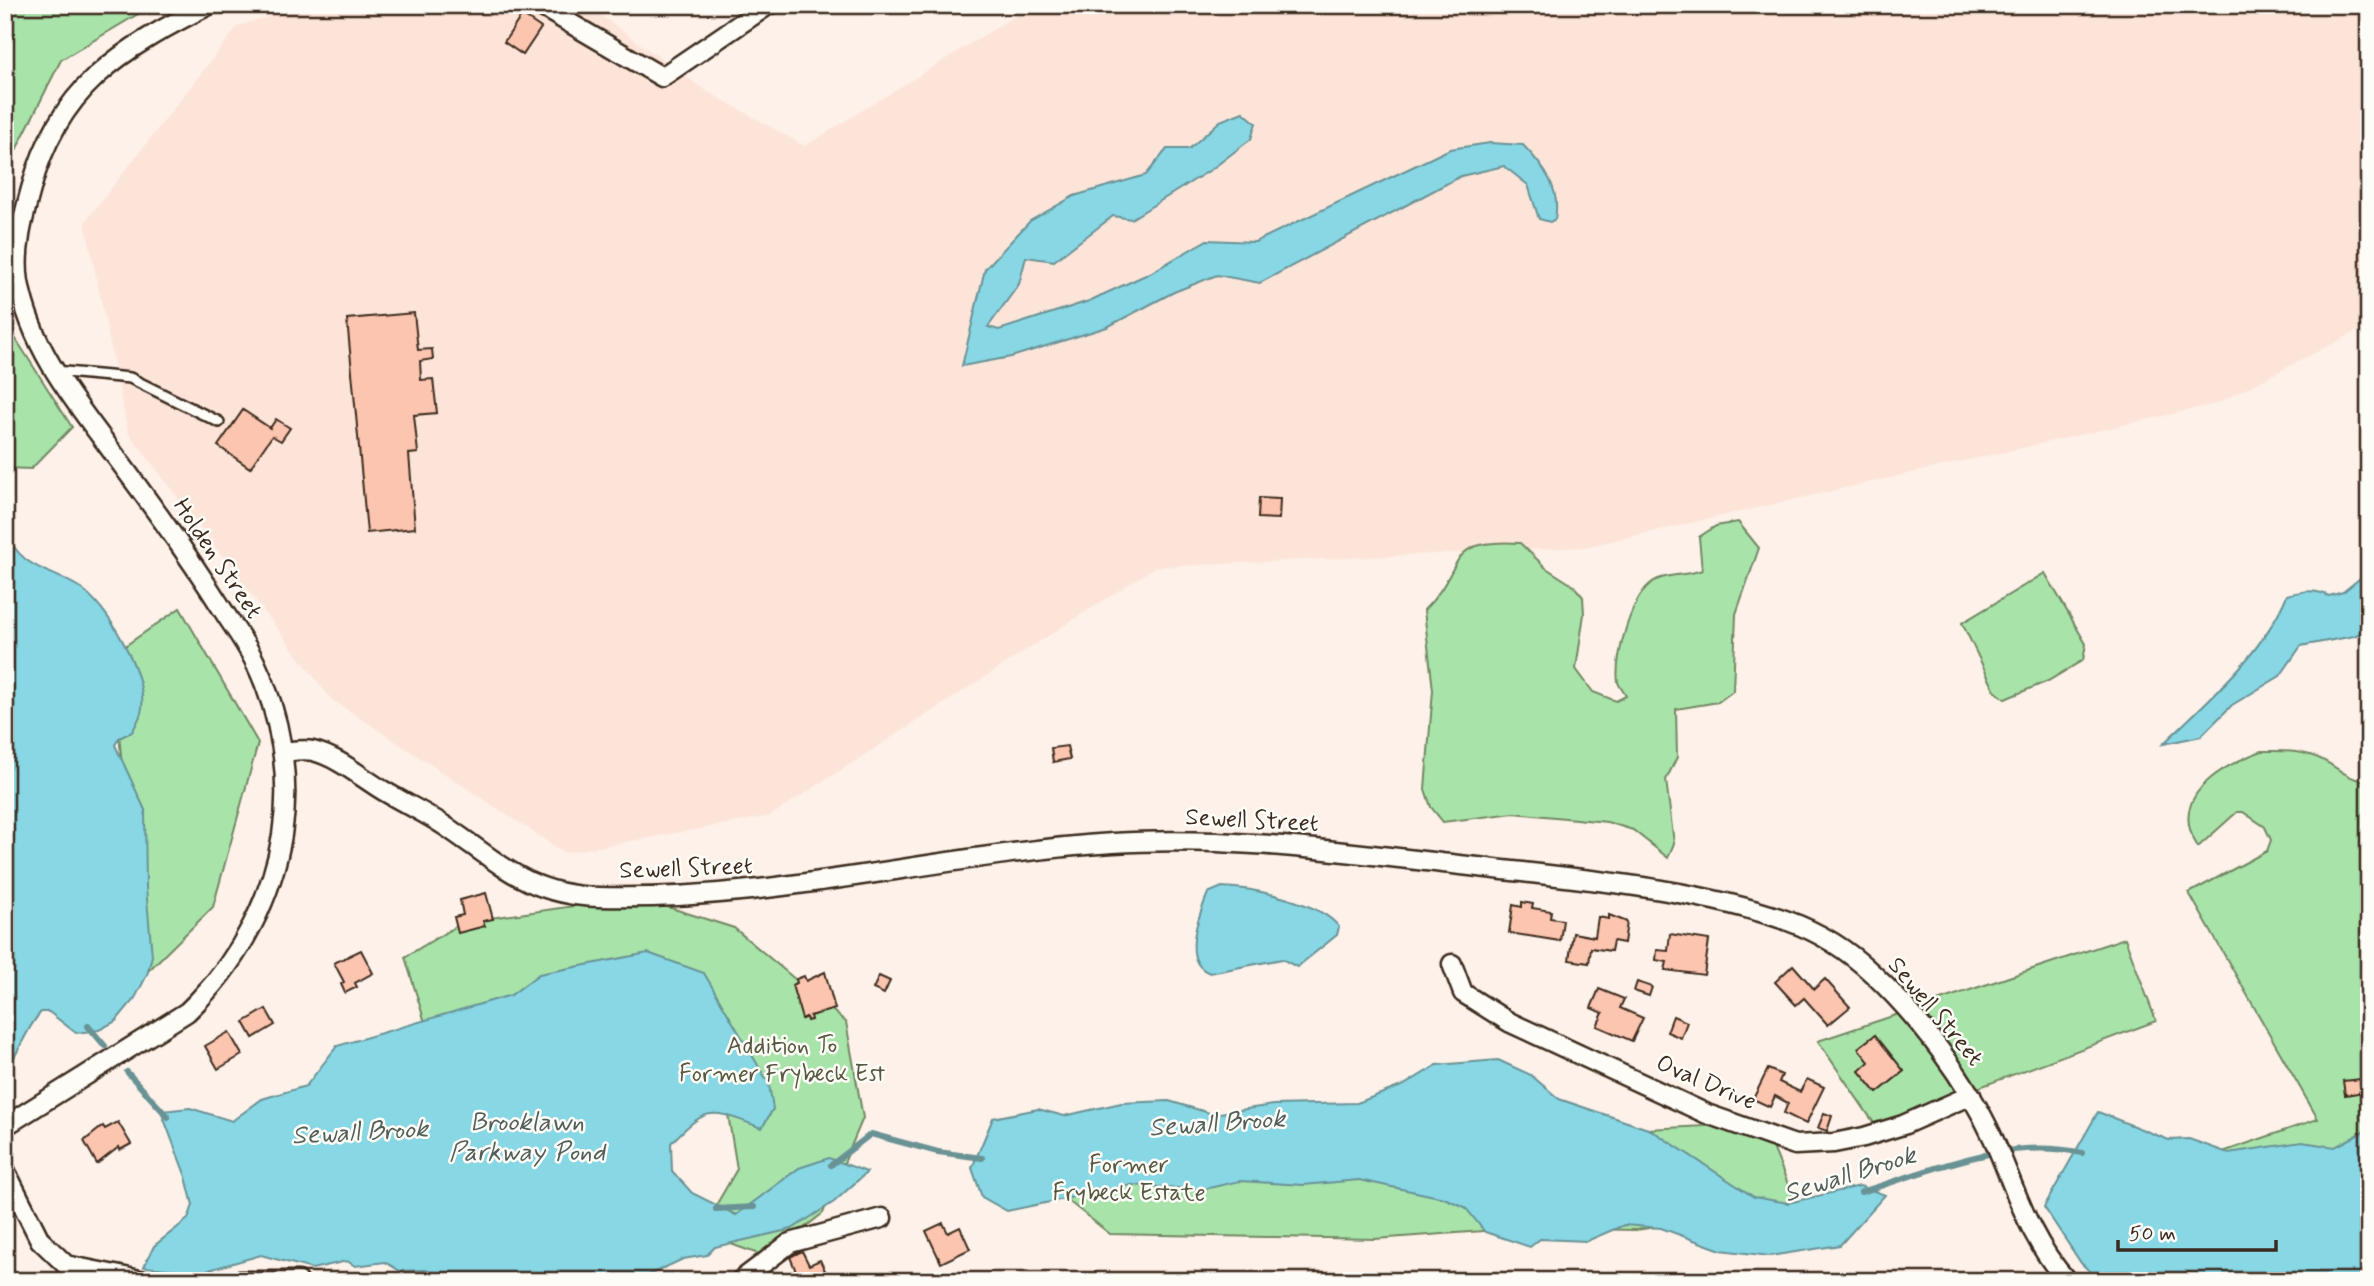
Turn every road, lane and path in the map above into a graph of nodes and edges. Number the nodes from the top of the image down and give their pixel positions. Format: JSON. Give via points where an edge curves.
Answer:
{"nodes":[{"id":1,"x":209,"y":5,"type":"edge"},
{"id":2,"x":539,"y":5,"type":"edge"},
{"id":3,"x":768,"y":5,"type":"edge"},
{"id":4,"x":54,"y":371,"type":"junction"},
{"id":5,"x":219,"y":422,"type":"dead end"},
{"id":6,"x":283,"y":752,"type":"junction"},
{"id":7,"x":1452,"y":964,"type":"dead end"},
{"id":8,"x":1971,"y":1095,"type":"junction"},
{"id":9,"x":5,"y":1126,"type":"edge"},
{"id":10,"x":5,"y":1170,"type":"edge"},
{"id":11,"x":882,"y":1218,"type":"dead end"},
{"id":12,"x":145,"y":1281,"type":"edge"},
{"id":13,"x":239,"y":1281,"type":"edge"},
{"id":14,"x":298,"y":1281,"type":"edge"},
{"id":15,"x":740,"y":1281,"type":"edge"},
{"id":16,"x":2067,"y":1281,"type":"edge"}],
"edges":[{"from":1,"to":4,"type":"street","name":"Holden Street","via":[[165,27],[88,81],[40,156],[22,223],[19,280],[38,343]]},
{"from":2,"to":3,"type":"street","via":[[663,77]]},
{"from":4,"to":5,"type":"lane","via":[[130,378]]},
{"from":4,"to":6,"type":"street","name":"Holden Street","via":[[152,505],[256,662]]},
{"from":6,"to":8,"type":"street","name":"Sewell Street","via":[[312,750],[345,766],[440,822],[524,883],[595,897],[770,890],[1006,853],[1186,840],[1291,846],[1630,885],[1694,897],[1785,920],[1820,935],[1853,957],[1901,1003]]},
{"from":6,"to":9,"type":"street","name":"Holden Street","via":[[285,816],[269,887],[260,912],[206,993],[187,1012]]},
{"from":7,"to":8,"type":"street","name":"Oval Drive","via":[[1463,993],[1509,1022],[1707,1114],[1795,1145],[1834,1143],[1903,1125]]},
{"from":8,"to":16,"type":"street","name":"Sewell Street","via":[[2035,1239]]},
{"from":10,"to":12,"type":"street","via":[[40,1240],[66,1265]]},
{"from":11,"to":15,"type":"street","via":[[790,1243]]},
{"from":13,"to":14,"type":"street"}]}
